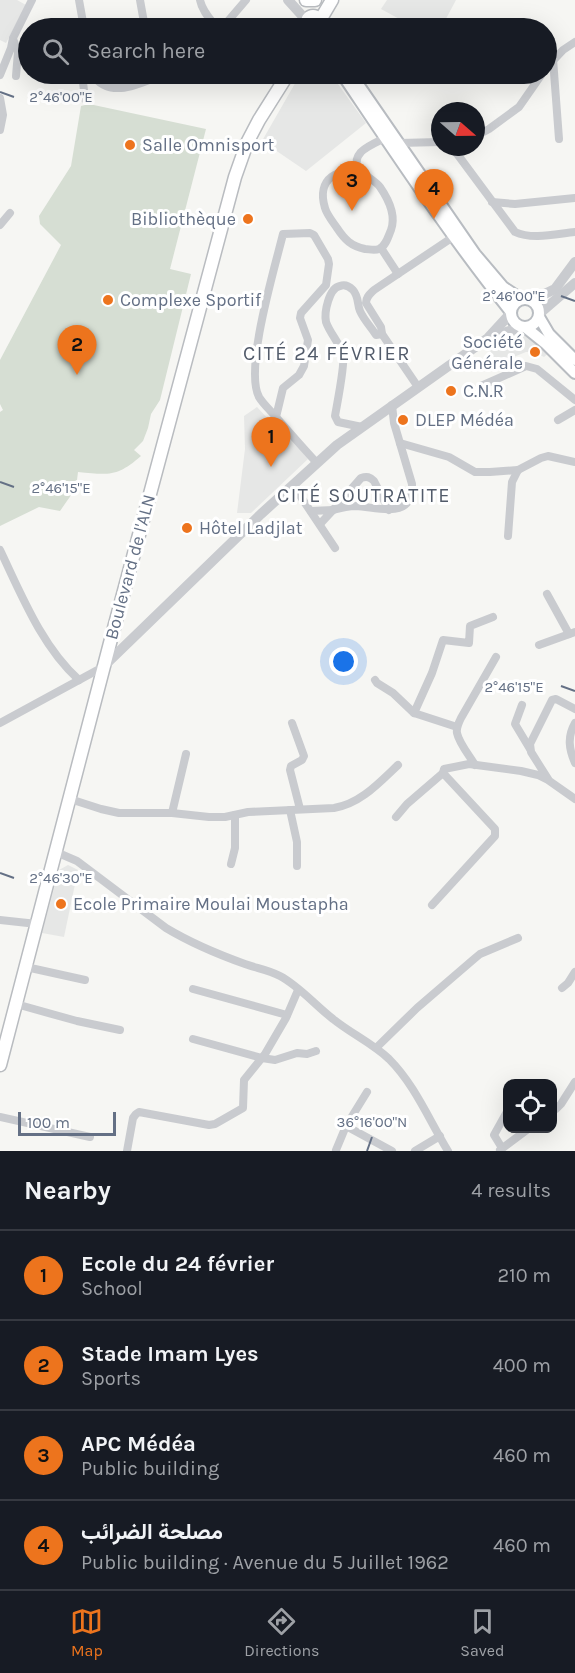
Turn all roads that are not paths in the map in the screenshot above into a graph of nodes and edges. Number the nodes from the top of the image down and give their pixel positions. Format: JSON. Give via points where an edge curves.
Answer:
{"nodes":[{"id":1,"x":32,"y":0,"type":"edge"},
{"id":2,"x":79,"y":0,"type":"edge"},
{"id":3,"x":140,"y":0,"type":"edge"},
{"id":4,"x":200,"y":0,"type":"edge"},
{"id":5,"x":246,"y":0,"type":"edge"},
{"id":6,"x":288,"y":0,"type":"edge"},
{"id":7,"x":296,"y":0,"type":"edge"},
{"id":8,"x":306,"y":0,"type":"edge"},
{"id":9,"x":315,"y":0,"type":"edge"},
{"id":10,"x":330,"y":0,"type":"edge"},
{"id":11,"x":23,"y":18,"type":"edge"},
{"id":12,"x":82,"y":18,"type":"edge"},
{"id":13,"x":143,"y":18,"type":"edge"},
{"id":14,"x":209,"y":18,"type":"edge"},
{"id":15,"x":231,"y":18,"type":"edge"},
{"id":16,"x":307,"y":18,"type":"edge"},
{"id":17,"x":309,"y":18,"type":"edge"},
{"id":18,"x":317,"y":18,"type":"edge"},
{"id":19,"x":18,"y":28,"type":"edge"},
{"id":20,"x":13,"y":38,"type":"junction"},
{"id":21,"x":575,"y":42,"type":"edge"},
{"id":22,"x":557,"y":55,"type":"edge"},
{"id":23,"x":0,"y":75,"type":"edge"},
{"id":24,"x":16,"y":76,"type":"dead end"},
{"id":25,"x":83,"y":84,"type":"edge"},
{"id":26,"x":101,"y":84,"type":"edge"},
{"id":27,"x":137,"y":84,"type":"edge"},
{"id":28,"x":281,"y":84,"type":"edge"},
{"id":29,"x":349,"y":84,"type":"edge"},
{"id":30,"x":358,"y":84,"type":"edge"},
{"id":31,"x":535,"y":84,"type":"edge"},
{"id":32,"x":555,"y":84,"type":"edge"},
{"id":33,"x":0,"y":98,"type":"edge"},
{"id":34,"x":85,"y":99,"type":"dead end"},
{"id":35,"x":0,"y":130,"type":"edge"},
{"id":36,"x":485,"y":131,"type":"edge"},
{"id":37,"x":385,"y":138,"type":"junction"},
{"id":38,"x":559,"y":139,"type":"dead end"},
{"id":39,"x":431,"y":142,"type":"edge"},
{"id":40,"x":399,"y":143,"type":"junction"},
{"id":41,"x":459,"y":156,"type":"edge"},
{"id":42,"x":364,"y":176,"type":"junction"},
{"id":43,"x":575,"y":198,"type":"edge"},
{"id":44,"x":492,"y":202,"type":"junction"},
{"id":45,"x":10,"y":213,"type":"dead end"},
{"id":46,"x":0,"y":225,"type":"edge"},
{"id":47,"x":575,"y":232,"type":"edge"},
{"id":48,"x":457,"y":235,"type":"junction"},
{"id":49,"x":381,"y":248,"type":"junction"},
{"id":50,"x":575,"y":262,"type":"edge"},
{"id":51,"x":399,"y":274,"type":"junction"},
{"id":52,"x":567,"y":285,"type":"edge"},
{"id":53,"x":527,"y":300,"type":"junction"},
{"id":54,"x":511,"y":312,"type":"junction"},
{"id":55,"x":539,"y":315,"type":"junction"},
{"id":56,"x":524,"y":327,"type":"junction"},
{"id":57,"x":382,"y":334,"type":"junction"},
{"id":58,"x":488,"y":338,"type":"junction"},
{"id":59,"x":575,"y":360,"type":"edge"},
{"id":60,"x":575,"y":373,"type":"edge"},
{"id":61,"x":482,"y":386,"type":"dead end"},
{"id":62,"x":418,"y":387,"type":"junction"},
{"id":63,"x":575,"y":400,"type":"edge"},
{"id":64,"x":392,"y":405,"type":"junction"},
{"id":65,"x":575,"y":410,"type":"edge"},
{"id":66,"x":276,"y":417,"type":"junction"},
{"id":67,"x":558,"y":420,"type":"dead end"},
{"id":68,"x":362,"y":427,"type":"junction"},
{"id":69,"x":400,"y":443,"type":"junction"},
{"id":70,"x":575,"y":462,"type":"edge"},
{"id":71,"x":317,"y":463,"type":"junction"},
{"id":72,"x":518,"y":470,"type":"junction"},
{"id":73,"x":293,"y":485,"type":"junction"},
{"id":74,"x":333,"y":510,"type":"junction"},
{"id":75,"x":389,"y":510,"type":"junction"},
{"id":76,"x":311,"y":512,"type":"junction"},
{"id":77,"x":320,"y":524,"type":"junction"},
{"id":78,"x":508,"y":536,"type":"dead end"},
{"id":79,"x":335,"y":548,"type":"dead end"},
{"id":80,"x":0,"y":550,"type":"edge"},
{"id":81,"x":546,"y":594,"type":"dead end"},
{"id":82,"x":493,"y":617,"type":"dead end"},
{"id":83,"x":572,"y":633,"type":"edge"},
{"id":84,"x":539,"y":645,"type":"dead end"},
{"id":85,"x":496,"y":657,"type":"dead end"},
{"id":86,"x":104,"y":667,"type":"junction"},
{"id":87,"x":79,"y":680,"type":"junction"},
{"id":88,"x":375,"y":680,"type":"dead end"},
{"id":89,"x":522,"y":705,"type":"dead end"},
{"id":90,"x":575,"y":709,"type":"edge"},
{"id":91,"x":414,"y":713,"type":"junction"},
{"id":92,"x":0,"y":723,"type":"edge"},
{"id":93,"x":292,"y":723,"type":"dead end"},
{"id":94,"x":575,"y":723,"type":"edge"},
{"id":95,"x":457,"y":727,"type":"junction"},
{"id":96,"x":531,"y":752,"type":"junction"},
{"id":97,"x":186,"y":754,"type":"dead end"},
{"id":98,"x":575,"y":764,"type":"edge"},
{"id":99,"x":398,"y":765,"type":"dead end"},
{"id":100,"x":475,"y":765,"type":"junction"},
{"id":101,"x":443,"y":773,"type":"junction"},
{"id":102,"x":548,"y":780,"type":"junction"},
{"id":103,"x":69,"y":799,"type":"junction"},
{"id":104,"x":575,"y":799,"type":"edge"},
{"id":105,"x":300,"y":809,"type":"junction"},
{"id":106,"x":290,"y":810,"type":"junction"},
{"id":107,"x":172,"y":813,"type":"junction"},
{"id":108,"x":235,"y":815,"type":"junction"},
{"id":109,"x":396,"y":817,"type":"dead end"},
{"id":110,"x":56,"y":852,"type":"junction"},
{"id":111,"x":231,"y":864,"type":"dead end"},
{"id":112,"x":297,"y":866,"type":"dead end"},
{"id":113,"x":432,"y":906,"type":"dead end"},
{"id":114,"x":0,"y":920,"type":"edge"},
{"id":115,"x":37,"y":924,"type":"junction"},
{"id":116,"x":518,"y":938,"type":"dead end"},
{"id":117,"x":26,"y":967,"type":"junction"},
{"id":118,"x":575,"y":972,"type":"edge"},
{"id":119,"x":85,"y":980,"type":"dead end"},
{"id":120,"x":562,"y":988,"type":"dead end"},
{"id":121,"x":193,"y":989,"type":"dead end"},
{"id":122,"x":298,"y":990,"type":"junction"},
{"id":123,"x":16,"y":1004,"type":"junction"},
{"id":124,"x":287,"y":1015,"type":"junction"},
{"id":125,"x":120,"y":1030,"type":"dead end"},
{"id":126,"x":4,"y":1033,"type":"edge"},
{"id":127,"x":193,"y":1039,"type":"dead end"},
{"id":128,"x":376,"y":1048,"type":"junction"},
{"id":129,"x":316,"y":1051,"type":"dead end"},
{"id":130,"x":262,"y":1058,"type":"junction"},
{"id":131,"x":0,"y":1065,"type":"edge"},
{"id":132,"x":575,"y":1082,"type":"edge"},
{"id":133,"x":367,"y":1092,"type":"dead end"},
{"id":134,"x":557,"y":1108,"type":"edge"},
{"id":135,"x":0,"y":1117,"type":"edge"},
{"id":136,"x":503,"y":1118,"type":"edge"},
{"id":137,"x":346,"y":1126,"type":"junction"},
{"id":138,"x":523,"y":1133,"type":"edge"},
{"id":139,"x":440,"y":1136,"type":"junction"},
{"id":140,"x":90,"y":1137,"type":"dead end"},
{"id":141,"x":336,"y":1150,"type":"edge"},
{"id":142,"x":500,"y":1150,"type":"edge"},
{"id":143,"x":127,"y":1151,"type":"edge"},
{"id":144,"x":392,"y":1151,"type":"edge"},
{"id":145,"x":416,"y":1151,"type":"edge"},
{"id":146,"x":448,"y":1151,"type":"edge"}],
"edges":[{"from":1,"to":11,"type":"street"},
{"from":2,"to":12,"type":"street"},
{"from":3,"to":13,"type":"street"},
{"from":4,"to":14,"type":"street"},
{"from":5,"to":15,"type":"street"},
{"from":6,"to":16,"type":"street"},
{"from":7,"to":17,"type":"street"},
{"from":8,"to":9,"type":"main road"},
{"from":10,"to":18,"type":"main road"},
{"from":19,"to":20,"type":"street"},
{"from":20,"to":23,"type":"street"},
{"from":20,"to":24,"type":"street","via":[[18,52]]},
{"from":21,"to":22,"type":"street"},
{"from":25,"to":34,"type":"street"},
{"from":26,"to":27,"type":"street","via":[[111,88]]},
{"from":28,"to":86,"type":"main road","name":"Boulevard de l'ALN","via":[[251,135],[235,177]]},
{"from":29,"to":37,"type":"main road"},
{"from":30,"to":40,"type":"main road"},
{"from":31,"to":36,"type":"street","via":[[519,107]]},
{"from":32,"to":38,"type":"street"},
{"from":33,"to":35,"type":"street"},
{"from":37,"to":42,"type":"street","via":[[359,155],[357,163]]},
{"from":37,"to":48,"type":"main road"},
{"from":39,"to":40,"type":"street"},
{"from":40,"to":48,"type":"main road"},
{"from":41,"to":44,"type":"street"},
{"from":42,"to":49,"type":"street","via":[[380,188],[392,211],[392,227]]},
{"from":42,"to":49,"type":"street","via":[[356,172],[335,174],[326,183],[323,202],[350,244],[372,250]]},
{"from":43,"to":44,"type":"street","via":[[515,204]]},
{"from":44,"to":47,"type":"street","via":[[515,232],[522,235]]},
{"from":45,"to":46,"type":"street"},
{"from":48,"to":51,"type":"street"},
{"from":48,"to":53,"type":"main road","via":[[500,283]]},
{"from":48,"to":54,"type":"main road","via":[[484,279]]},
{"from":49,"to":51,"type":"street"},
{"from":50,"to":52,"type":"street","via":[[567,271]]},
{"from":51,"to":57,"type":"street","via":[[366,299]]},
{"from":52,"to":53,"type":"street"},
{"from":52,"to":55,"type":"street"},
{"from":53,"to":54,"type":"main road","via":[[516,302]]},
{"from":53,"to":55,"type":"main road","via":[[538,306]]},
{"from":54,"to":56,"type":"main road","via":[[516,323]]},
{"from":54,"to":58,"type":"street"},
{"from":55,"to":56,"type":"main road","via":[[534,324]]},
{"from":55,"to":59,"type":"main road","via":[[549,334]]},
{"from":56,"to":58,"type":"street"},
{"from":56,"to":60,"type":"main road"},
{"from":57,"to":62,"type":"street"},
{"from":57,"to":68,"type":"street","via":[[376,335],[362,315],[351,287],[333,289],[327,322],[344,357],[335,416],[338,422]]},
{"from":58,"to":62,"type":"street"},
{"from":61,"to":63,"type":"street","via":[[526,366],[537,369]]},
{"from":62,"to":64,"type":"street"},
{"from":64,"to":68,"type":"street"},
{"from":64,"to":69,"type":"street"},
{"from":65,"to":67,"type":"street"},
{"from":66,"to":66,"type":"street","via":[[283,388],[304,366],[308,340],[301,313],[322,290],[327,278],[328,259],[310,233],[283,234],[263,314],[254,379],[260,398]]},
{"from":66,"to":71,"type":"street"},
{"from":68,"to":71,"type":"street"},
{"from":69,"to":72,"type":"street","via":[[449,457],[475,472]]},
{"from":69,"to":75,"type":"street","via":[[412,492],[400,508]]},
{"from":70,"to":72,"type":"street","via":[[548,456]]},
{"from":71,"to":73,"type":"street"},
{"from":72,"to":78,"type":"street","via":[[512,482]]},
{"from":73,"to":76,"type":"street"},
{"from":73,"to":86,"type":"street"},
{"from":74,"to":75,"type":"street","via":[[355,506]]},
{"from":74,"to":75,"type":"street","via":[[366,476],[374,481]]},
{"from":74,"to":76,"type":"street"},
{"from":74,"to":77,"type":"street"},
{"from":76,"to":77,"type":"street"},
{"from":77,"to":79,"type":"street"},
{"from":80,"to":87,"type":"street","via":[[51,649]]},
{"from":81,"to":83,"type":"street"},
{"from":82,"to":91,"type":"street","via":[[470,626],[469,643],[442,640]]},
{"from":83,"to":84,"type":"street"},
{"from":85,"to":95,"type":"street"},
{"from":86,"to":87,"type":"street"},
{"from":86,"to":103,"type":"main road","name":"Boulevard de l'ALN"},
{"from":87,"to":92,"type":"street"},
{"from":88,"to":91,"type":"street"},
{"from":89,"to":96,"type":"street","via":[[515,724]]},
{"from":90,"to":96,"type":"street","via":[[552,700],[532,737]]},
{"from":91,"to":95,"type":"street"},
{"from":93,"to":105,"type":"street","via":[[304,756],[290,770]]},
{"from":94,"to":98,"type":"street","via":[[569,740]]},
{"from":95,"to":100,"type":"street"},
{"from":96,"to":102,"type":"street"},
{"from":97,"to":107,"type":"street"},
{"from":99,"to":105,"type":"street","via":[[372,789],[344,806]]},
{"from":100,"to":101,"type":"street","via":[[444,769]]},
{"from":100,"to":102,"type":"street","via":[[521,771]]},
{"from":101,"to":109,"type":"street"},
{"from":101,"to":113,"type":"street","via":[[496,833]]},
{"from":102,"to":104,"type":"street"},
{"from":103,"to":107,"type":"street","via":[[119,813]]},
{"from":103,"to":110,"type":"main road","name":"Boulevard de l'ALN"},
{"from":105,"to":106,"type":"street"},
{"from":106,"to":108,"type":"street"},
{"from":106,"to":112,"type":"street"},
{"from":107,"to":108,"type":"street"},
{"from":108,"to":111,"type":"street"},
{"from":110,"to":115,"type":"main road","name":"Boulevard de l'ALN"},
{"from":110,"to":122,"type":"street","via":[[76,861],[178,935],[279,975]]},
{"from":114,"to":115,"type":"street"},
{"from":115,"to":117,"type":"main road","name":"Boulevard de l'ALN"},
{"from":116,"to":128,"type":"street","via":[[474,959]]},
{"from":117,"to":119,"type":"street"},
{"from":117,"to":123,"type":"main road","name":"Boulevard de l'ALN"},
{"from":118,"to":120,"type":"street"},
{"from":121,"to":124,"type":"street"},
{"from":122,"to":124,"type":"street"},
{"from":122,"to":128,"type":"street"},
{"from":123,"to":125,"type":"street"},
{"from":123,"to":126,"type":"main road","name":"Boulevard de l'ALN"},
{"from":124,"to":130,"type":"street"},
{"from":126,"to":131,"type":"main road","name":"Boulevard de l'ALN"},
{"from":127,"to":130,"type":"street"},
{"from":128,"to":139,"type":"street","via":[[402,1075]]},
{"from":129,"to":130,"type":"street","via":[[275,1060]]},
{"from":130,"to":143,"type":"street","via":[[244,1080],[243,1108],[209,1125],[139,1112],[133,1118]]},
{"from":132,"to":134,"type":"street"},
{"from":133,"to":137,"type":"street"},
{"from":135,"to":140,"type":"street"},
{"from":136,"to":142,"type":"street","via":[[494,1135]]},
{"from":137,"to":141,"type":"street"},
{"from":137,"to":144,"type":"street"},
{"from":138,"to":142,"type":"street"},
{"from":139,"to":145,"type":"street"},
{"from":139,"to":146,"type":"street"}]}
